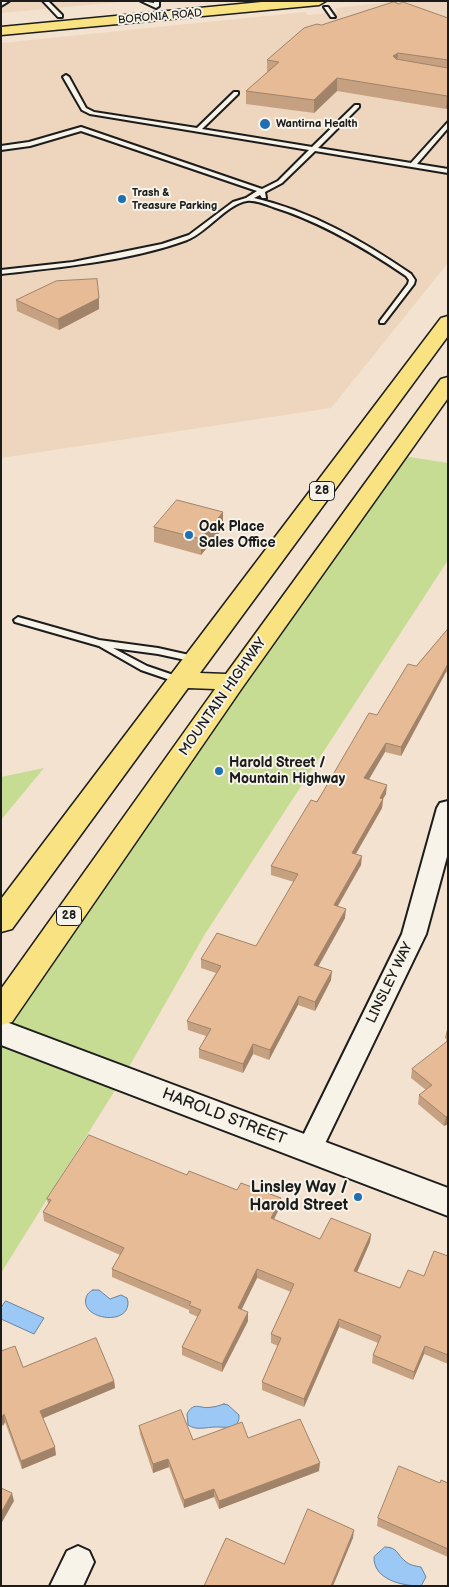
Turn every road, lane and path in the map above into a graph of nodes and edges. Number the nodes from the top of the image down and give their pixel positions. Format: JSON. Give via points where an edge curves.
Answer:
{"nodes":[{"id":1,"x":7,"y":1,"type":"edge"},
{"id":2,"x":46,"y":1,"type":"edge"},
{"id":3,"x":202,"y":1,"type":"edge"},
{"id":4,"x":1,"y":5,"type":"edge"},
{"id":5,"x":323,"y":5,"type":"edge"},
{"id":6,"x":154,"y":6,"type":"edge"},
{"id":7,"x":60,"y":16,"type":"junction"},
{"id":8,"x":333,"y":16,"type":"dead end"},
{"id":9,"x":1,"y":22,"type":"edge"},
{"id":10,"x":1,"y":31,"type":"edge"},
{"id":11,"x":66,"y":76,"type":"dead end"},
{"id":12,"x":236,"y":93,"type":"dead end"},
{"id":13,"x":357,"y":106,"type":"dead end"},
{"id":14,"x":448,"y":124,"type":"edge"},
{"id":15,"x":199,"y":129,"type":"junction"},
{"id":16,"x":1,"y":148,"type":"edge"},
{"id":17,"x":316,"y":148,"type":"junction"},
{"id":18,"x":413,"y":165,"type":"junction"},
{"id":19,"x":448,"y":171,"type":"edge"},
{"id":20,"x":262,"y":191,"type":"junction"},
{"id":21,"x":248,"y":199,"type":"junction"},
{"id":22,"x":267,"y":202,"type":"junction"},
{"id":23,"x":1,"y":272,"type":"edge"},
{"id":24,"x":382,"y":322,"type":"dead end"},
{"id":25,"x":448,"y":322,"type":"edge"},
{"id":26,"x":448,"y":383,"type":"edge"},
{"id":27,"x":18,"y":620,"type":"dead end"},
{"id":28,"x":98,"y":643,"type":"junction"},
{"id":29,"x":195,"y":659,"type":"junction"},
{"id":30,"x":179,"y":680,"type":"junction"},
{"id":31,"x":233,"y":682,"type":"junction"},
{"id":32,"x":448,"y":808,"type":"edge"},
{"id":33,"x":438,"y":884,"type":"edge"},
{"id":34,"x":1,"y":921,"type":"edge"},
{"id":35,"x":1,"y":1013,"type":"edge"},
{"id":36,"x":1,"y":1032,"type":"edge"},
{"id":37,"x":309,"y":1150,"type":"junction"},
{"id":38,"x":448,"y":1202,"type":"edge"}],
"edges":[{"from":1,"to":4,"type":"lane"},
{"from":2,"to":7,"type":"lane"},
{"from":3,"to":6,"type":"main road","name":"BORONIA ROAD"},
{"from":5,"to":6,"type":"main road","name":"BORONIA ROAD"},
{"from":5,"to":8,"type":"lane"},
{"from":6,"to":7,"type":"main road","name":"BORONIA ROAD"},
{"from":6,"to":10,"type":"main road","name":"BORONIA ROAD"},
{"from":7,"to":9,"type":"main road","name":"BORONIA ROAD"},
{"from":11,"to":15,"type":"lane","via":[[88,112]]},
{"from":12,"to":15,"type":"lane"},
{"from":13,"to":17,"type":"lane"},
{"from":14,"to":18,"type":"lane"},
{"from":15,"to":17,"type":"lane"},
{"from":16,"to":20,"type":"lane","via":[[30,144],[81,129]]},
{"from":17,"to":18,"type":"lane"},
{"from":17,"to":20,"type":"lane","via":[[280,182]]},
{"from":18,"to":19,"type":"lane"},
{"from":20,"to":21,"type":"lane"},
{"from":20,"to":22,"type":"lane"},
{"from":21,"to":22,"type":"lane"},
{"from":21,"to":23,"type":"lane","via":[[235,203],[191,236],[164,246],[73,264]]},
{"from":22,"to":24,"type":"lane","via":[[356,242],[410,275],[411,284]]},
{"from":25,"to":29,"type":"main road","number":"28"},
{"from":26,"to":31,"type":"main road","name":"MOUNTAIN HIGHWAY","number":"28"},
{"from":27,"to":28,"type":"lane"},
{"from":28,"to":29,"type":"lane"},
{"from":28,"to":30,"type":"lane","via":[[144,668]]},
{"from":29,"to":30,"type":"main road","number":"28"},
{"from":29,"to":31,"type":"main road"},
{"from":30,"to":31,"type":"main road"},
{"from":30,"to":34,"type":"main road","number":"28"},
{"from":31,"to":35,"type":"main road","name":"MOUNTAIN HIGHWAY","number":"28"},
{"from":32,"to":33,"type":"street","name":"LINSLEY WAY"},
{"from":33,"to":37,"type":"street","name":"LINSLEY WAY"},
{"from":36,"to":37,"type":"street","name":"HAROLD STREET"},
{"from":37,"to":38,"type":"street","name":"HAROLD STREET"}]}
